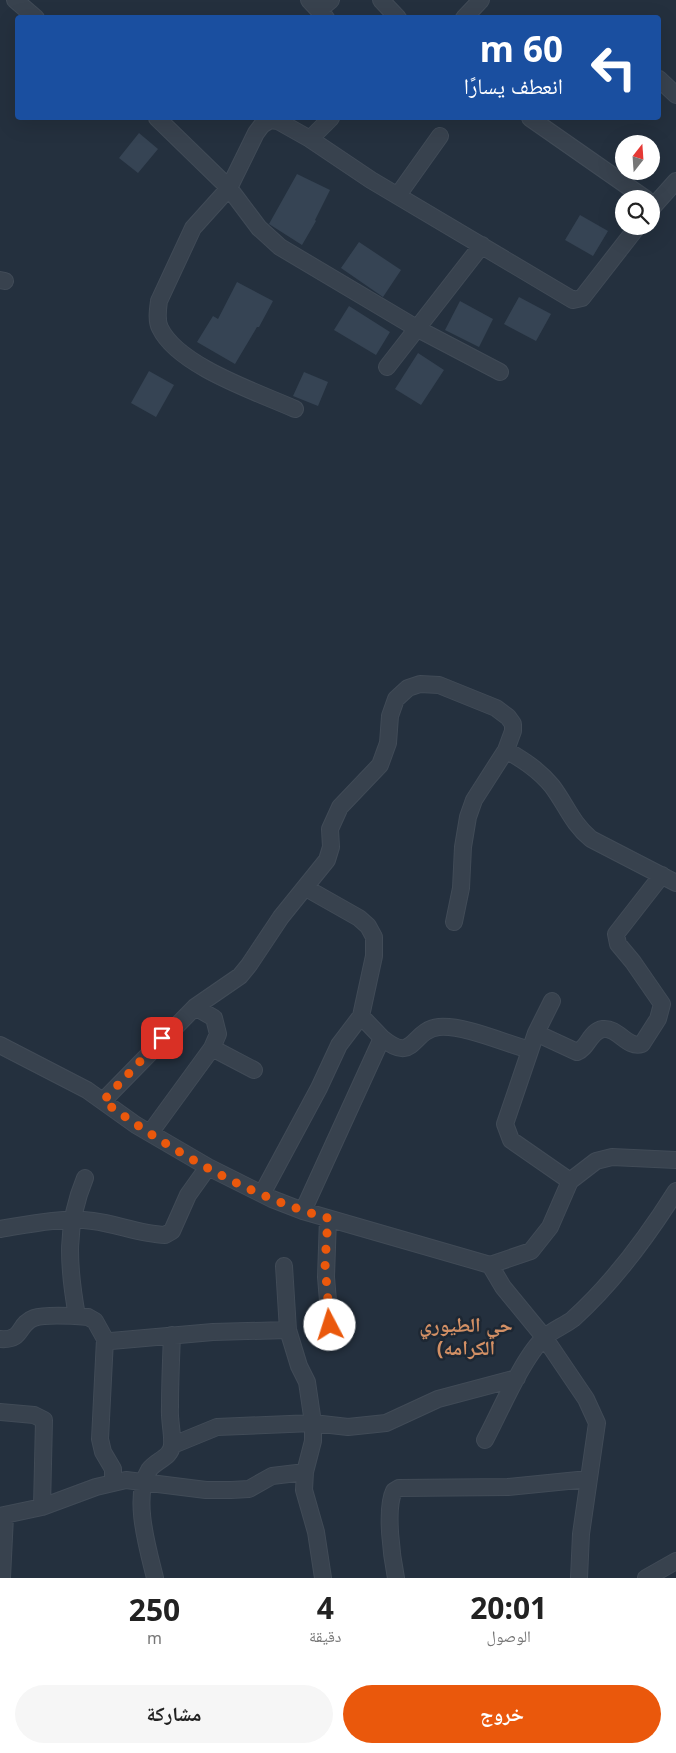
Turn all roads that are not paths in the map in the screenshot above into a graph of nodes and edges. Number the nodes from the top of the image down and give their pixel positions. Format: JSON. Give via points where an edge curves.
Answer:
{"nodes":[{"id":1,"x":15,"y":0,"type":"edge"},
{"id":2,"x":380,"y":0,"type":"edge"},
{"id":3,"x":481,"y":0,"type":"edge"},
{"id":4,"x":32,"y":15,"type":"edge"},
{"id":5,"x":395,"y":15,"type":"edge"},
{"id":6,"x":467,"y":15,"type":"edge"},
{"id":7,"x":661,"y":81,"type":"edge"},
{"id":8,"x":676,"y":95,"type":"edge"},
{"id":9,"x":159,"y":120,"type":"edge"},
{"id":10,"x":329,"y":120,"type":"edge"},
{"id":11,"x":533,"y":120,"type":"edge"},
{"id":12,"x":440,"y":136,"type":"dead end"},
{"id":13,"x":310,"y":139,"type":"junction"},
{"id":14,"x":676,"y":181,"type":"edge"},
{"id":15,"x":229,"y":188,"type":"junction"},
{"id":16,"x":631,"y":190,"type":"edge"},
{"id":17,"x":398,"y":195,"type":"junction"},
{"id":18,"x":660,"y":196,"type":"edge"},
{"id":19,"x":631,"y":235,"type":"edge"},
{"id":20,"x":482,"y":246,"type":"junction"},
{"id":21,"x":418,"y":329,"type":"junction"},
{"id":22,"x":388,"y":367,"type":"dead end"},
{"id":23,"x":500,"y":372,"type":"dead end"},
{"id":24,"x":295,"y":409,"type":"dead end"},
{"id":25,"x":506,"y":750,"type":"junction"},
{"id":26,"x":669,"y":879,"type":"edge"},
{"id":27,"x":306,"y":888,"type":"junction"},
{"id":28,"x":454,"y":922,"type":"dead end"},
{"id":29,"x":552,"y":1002,"type":"dead end"},
{"id":30,"x":195,"y":1007,"type":"junction"},
{"id":31,"x":361,"y":1016,"type":"junction"},
{"id":32,"x":536,"y":1033,"type":"junction"},
{"id":33,"x":382,"y":1038,"type":"junction"},
{"id":34,"x":0,"y":1045,"type":"edge"},
{"id":35,"x":212,"y":1048,"type":"junction"},
{"id":36,"x":530,"y":1050,"type":"junction"},
{"id":37,"x":254,"y":1070,"type":"dead end"},
{"id":38,"x":103,"y":1101,"type":"junction"},
{"id":39,"x":150,"y":1133,"type":"junction"},
{"id":40,"x":676,"y":1160,"type":"edge"},
{"id":41,"x":208,"y":1167,"type":"junction"},
{"id":42,"x":85,"y":1178,"type":"dead end"},
{"id":43,"x":570,"y":1181,"type":"junction"},
{"id":44,"x":676,"y":1191,"type":"edge"},
{"id":45,"x":262,"y":1194,"type":"junction"},
{"id":46,"x":303,"y":1211,"type":"junction"},
{"id":47,"x":328,"y":1218,"type":"junction"},
{"id":48,"x":71,"y":1220,"type":"junction"},
{"id":49,"x":0,"y":1229,"type":"edge"},
{"id":50,"x":490,"y":1265,"type":"junction"},
{"id":51,"x":284,"y":1266,"type":"dead end"},
{"id":52,"x":76,"y":1316,"type":"junction"},
{"id":53,"x":330,"y":1325,"type":"dead end"},
{"id":54,"x":288,"y":1330,"type":"junction"},
{"id":55,"x":172,"y":1334,"type":"junction"},
{"id":56,"x":544,"y":1337,"type":"junction"},
{"id":57,"x":0,"y":1339,"type":"edge"},
{"id":58,"x":105,"y":1339,"type":"junction"},
{"id":59,"x":517,"y":1378,"type":"junction"},
{"id":60,"x":0,"y":1412,"type":"edge"},
{"id":61,"x":313,"y":1423,"type":"junction"},
{"id":62,"x":486,"y":1440,"type":"dead end"},
{"id":63,"x":172,"y":1444,"type":"junction"},
{"id":64,"x":304,"y":1472,"type":"junction"},
{"id":65,"x":588,"y":1479,"type":"junction"},
{"id":66,"x":144,"y":1482,"type":"junction"},
{"id":67,"x":114,"y":1483,"type":"junction"},
{"id":68,"x":42,"y":1507,"type":"junction"},
{"id":69,"x":2,"y":1516,"type":"edge"},
{"id":70,"x":676,"y":1561,"type":"edge"},
{"id":71,"x":2,"y":1578,"type":"edge"},
{"id":72,"x":155,"y":1578,"type":"edge"},
{"id":73,"x":323,"y":1578,"type":"edge"},
{"id":74,"x":396,"y":1578,"type":"edge"},
{"id":75,"x":579,"y":1578,"type":"edge"},
{"id":76,"x":646,"y":1578,"type":"edge"}],
"edges":[{"from":1,"to":4,"type":"street"},
{"from":2,"to":5,"type":"street"},
{"from":3,"to":6,"type":"street"},
{"from":7,"to":8,"type":"street"},
{"from":9,"to":15,"type":"street"},
{"from":10,"to":13,"type":"street"},
{"from":11,"to":16,"type":"street"},
{"from":12,"to":17,"type":"street"},
{"from":13,"to":15,"type":"street","via":[[278,121],[262,124]]},
{"from":13,"to":17,"type":"street"},
{"from":14,"to":18,"type":"street"},
{"from":15,"to":21,"type":"street","via":[[259,228],[280,247]]},
{"from":15,"to":24,"type":"street","via":[[193,228],[183,246],[159,301],[159,327],[175,347],[196,364]]},
{"from":17,"to":20,"type":"street"},
{"from":19,"to":20,"type":"street","via":[[578,300]]},
{"from":20,"to":21,"type":"street"},
{"from":21,"to":22,"type":"street"},
{"from":21,"to":23,"type":"street"},
{"from":25,"to":26,"type":"street","via":[[552,786],[580,829],[592,839]]},
{"from":25,"to":27,"type":"street","via":[[513,724],[496,708],[439,685],[420,684],[408,688],[396,699],[388,743],[380,765],[340,807],[330,829],[331,847],[327,860]]},
{"from":25,"to":28,"type":"street","via":[[474,800],[468,817]]},
{"from":26,"to":32,"type":"street","via":[[616,934],[618,944],[662,1004],[658,1019],[642,1044],[633,1045],[608,1029],[602,1029],[577,1052]]},
{"from":27,"to":30,"type":"street","via":[[281,917],[240,976]]},
{"from":27,"to":31,"type":"street","via":[[359,918],[374,936],[374,956]]},
{"from":29,"to":32,"type":"street"},
{"from":30,"to":35,"type":"street","via":[[214,1018],[218,1034]]},
{"from":30,"to":38,"type":"street"},
{"from":31,"to":33,"type":"street"},
{"from":31,"to":45,"type":"street","via":[[339,1045]]},
{"from":32,"to":36,"type":"street"},
{"from":33,"to":36,"type":"street","via":[[394,1048],[404,1048],[433,1028],[440,1027],[470,1032]]},
{"from":33,"to":46,"type":"street"},
{"from":34,"to":38,"type":"street"},
{"from":35,"to":37,"type":"street"},
{"from":35,"to":39,"type":"street"},
{"from":36,"to":43,"type":"street","via":[[507,1112],[507,1132],[511,1140]]},
{"from":38,"to":39,"type":"street"},
{"from":39,"to":41,"type":"street"},
{"from":40,"to":43,"type":"street","via":[[612,1157],[596,1161]]},
{"from":41,"to":45,"type":"street"},
{"from":41,"to":48,"type":"street","via":[[188,1195],[172,1231],[165,1235]]},
{"from":42,"to":48,"type":"street"},
{"from":43,"to":50,"type":"street","via":[[550,1227],[537,1244],[531,1250]]},
{"from":44,"to":56,"type":"street","via":[[652,1229],[590,1302],[572,1320]]},
{"from":45,"to":46,"type":"street"},
{"from":46,"to":47,"type":"street"},
{"from":47,"to":50,"type":"street"},
{"from":47,"to":53,"type":"street","via":[[325,1268]]},
{"from":48,"to":49,"type":"street"},
{"from":48,"to":52,"type":"street","via":[[71,1275]]},
{"from":50,"to":56,"type":"street","via":[[503,1287]]},
{"from":51,"to":54,"type":"street"},
{"from":52,"to":57,"type":"street","via":[[33,1319],[18,1336]]},
{"from":52,"to":58,"type":"street","via":[[95,1321]]},
{"from":54,"to":55,"type":"street"},
{"from":54,"to":61,"type":"street","via":[[307,1382]]},
{"from":55,"to":58,"type":"street"},
{"from":55,"to":63,"type":"street"},
{"from":56,"to":59,"type":"street"},
{"from":56,"to":65,"type":"street","via":[[593,1410],[597,1423],[596,1437]]},
{"from":58,"to":67,"type":"street","via":[[100,1439],[113,1469]]},
{"from":59,"to":61,"type":"street","via":[[438,1399],[386,1423],[348,1427]]},
{"from":59,"to":62,"type":"street"},
{"from":60,"to":68,"type":"street","via":[[34,1415],[44,1420]]},
{"from":61,"to":63,"type":"street","via":[[217,1427]]},
{"from":61,"to":64,"type":"street","via":[[312,1446]]},
{"from":63,"to":66,"type":"street","via":[[169,1454],[152,1466]]},
{"from":64,"to":66,"type":"street","via":[[272,1476],[249,1489],[206,1490]]},
{"from":64,"to":73,"type":"street","via":[[304,1490],[316,1532]]},
{"from":65,"to":74,"type":"street","via":[[531,1486],[394,1490],[391,1508]]},
{"from":65,"to":75,"type":"street"},
{"from":66,"to":67,"type":"street","via":[[126,1480]]},
{"from":66,"to":72,"type":"street","via":[[143,1520]]},
{"from":67,"to":68,"type":"street"},
{"from":68,"to":69,"type":"street"},
{"from":69,"to":71,"type":"street"},
{"from":70,"to":76,"type":"street"}]}
